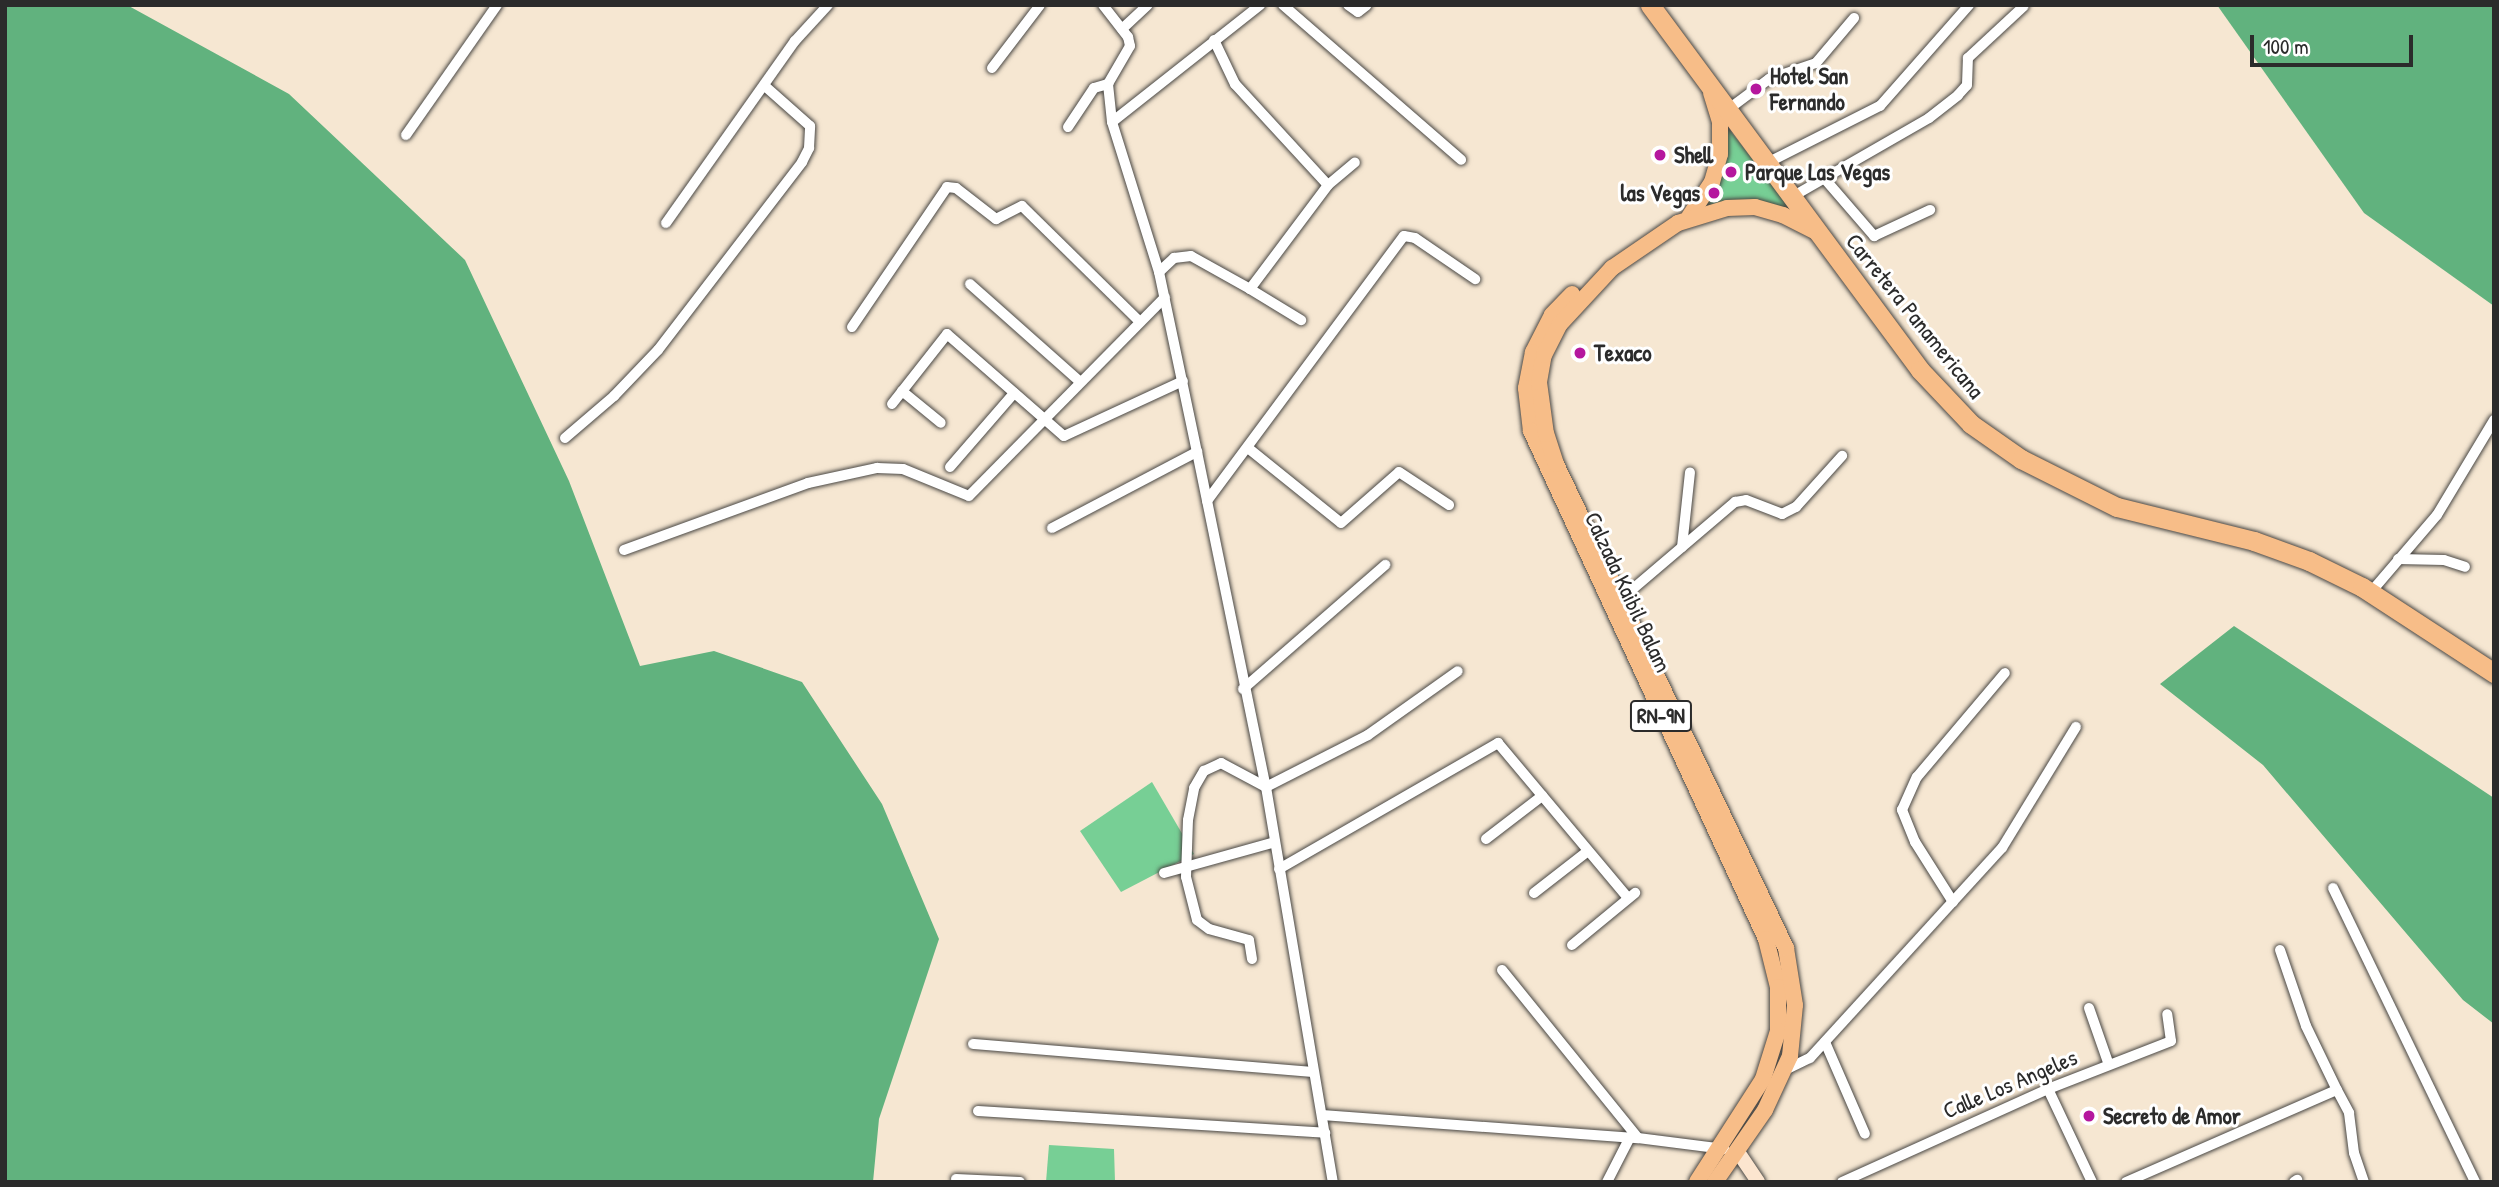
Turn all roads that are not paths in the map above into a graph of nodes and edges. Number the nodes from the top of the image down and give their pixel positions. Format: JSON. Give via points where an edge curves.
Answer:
{"nodes":[{"id":1,"x":497,"y":5,"type":"edge"},
{"id":2,"x":828,"y":5,"type":"edge"},
{"id":3,"x":1040,"y":5,"type":"edge"},
{"id":4,"x":1103,"y":5,"type":"edge"},
{"id":5,"x":1148,"y":5,"type":"edge"},
{"id":6,"x":1259,"y":5,"type":"edge"},
{"id":7,"x":1283,"y":5,"type":"edge"},
{"id":8,"x":1348,"y":5,"type":"edge"},
{"id":9,"x":1367,"y":5,"type":"edge"},
{"id":10,"x":1969,"y":5,"type":"edge"},
{"id":11,"x":1650,"y":6,"type":"edge"},
{"id":12,"x":2024,"y":6,"type":"edge"},
{"id":13,"x":1854,"y":18,"type":"dead end"},
{"id":14,"x":1122,"y":29,"type":"junction"},
{"id":15,"x":1214,"y":40,"type":"junction"},
{"id":16,"x":992,"y":68,"type":"dead end"},
{"id":17,"x":1108,"y":84,"type":"junction"},
{"id":18,"x":765,"y":86,"type":"junction"},
{"id":19,"x":1710,"y":89,"type":"junction"},
{"id":20,"x":1726,"y":111,"type":"junction"},
{"id":21,"x":1112,"y":122,"type":"junction"},
{"id":22,"x":1068,"y":127,"type":"dead end"},
{"id":23,"x":406,"y":135,"type":"dead end"},
{"id":24,"x":1461,"y":160,"type":"dead end"},
{"id":25,"x":1355,"y":162,"type":"dead end"},
{"id":26,"x":1765,"y":163,"type":"junction"},
{"id":27,"x":1824,"y":178,"type":"junction"},
{"id":28,"x":1328,"y":185,"type":"junction"},
{"id":29,"x":1790,"y":198,"type":"junction"},
{"id":30,"x":1930,"y":210,"type":"dead end"},
{"id":31,"x":1689,"y":217,"type":"junction"},
{"id":32,"x":666,"y":223,"type":"dead end"},
{"id":33,"x":1815,"y":232,"type":"junction"},
{"id":34,"x":1612,"y":268,"type":"junction"},
{"id":35,"x":1159,"y":272,"type":"junction"},
{"id":36,"x":1475,"y":279,"type":"dead end"},
{"id":37,"x":970,"y":285,"type":"dead end"},
{"id":38,"x":1250,"y":289,"type":"junction"},
{"id":39,"x":1165,"y":297,"type":"junction"},
{"id":40,"x":1138,"y":320,"type":"junction"},
{"id":41,"x":1301,"y":320,"type":"dead end"},
{"id":42,"x":852,"y":327,"type":"dead end"},
{"id":43,"x":1078,"y":380,"type":"junction"},
{"id":44,"x":1182,"y":382,"type":"junction"},
{"id":45,"x":902,"y":391,"type":"junction"},
{"id":46,"x":1014,"y":393,"type":"junction"},
{"id":47,"x":892,"y":404,"type":"dead end"},
{"id":48,"x":1043,"y":416,"type":"junction"},
{"id":49,"x":2494,"y":420,"type":"edge"},
{"id":50,"x":940,"y":423,"type":"dead end"},
{"id":51,"x":565,"y":438,"type":"dead end"},
{"id":52,"x":1248,"y":448,"type":"junction"},
{"id":53,"x":1197,"y":452,"type":"junction"},
{"id":54,"x":1842,"y":456,"type":"dead end"},
{"id":55,"x":950,"y":467,"type":"dead end"},
{"id":56,"x":1690,"y":472,"type":"dead end"},
{"id":57,"x":1206,"y":501,"type":"junction"},
{"id":58,"x":1449,"y":505,"type":"dead end"},
{"id":59,"x":1052,"y":528,"type":"dead end"},
{"id":60,"x":1682,"y":547,"type":"junction"},
{"id":61,"x":624,"y":550,"type":"dead end"},
{"id":62,"x":2398,"y":559,"type":"junction"},
{"id":63,"x":1385,"y":565,"type":"dead end"},
{"id":64,"x":2465,"y":567,"type":"dead end"},
{"id":65,"x":2371,"y":593,"type":"junction"},
{"id":66,"x":1621,"y":599,"type":"junction"},
{"id":67,"x":1458,"y":671,"type":"dead end"},
{"id":68,"x":2005,"y":673,"type":"dead end"},
{"id":69,"x":2494,"y":673,"type":"edge"},
{"id":70,"x":1242,"y":689,"type":"junction"},
{"id":71,"x":2076,"y":727,"type":"dead end"},
{"id":72,"x":1265,"y":787,"type":"junction"},
{"id":73,"x":1542,"y":796,"type":"junction"},
{"id":74,"x":1486,"y":839,"type":"dead end"},
{"id":75,"x":1275,"y":842,"type":"junction"},
{"id":76,"x":1588,"y":851,"type":"junction"},
{"id":77,"x":1186,"y":868,"type":"junction"},
{"id":78,"x":1279,"y":869,"type":"junction"},
{"id":79,"x":1164,"y":873,"type":"dead end"},
{"id":80,"x":2333,"y":888,"type":"dead end"},
{"id":81,"x":1534,"y":892,"type":"dead end"},
{"id":82,"x":1953,"y":902,"type":"junction"},
{"id":83,"x":1572,"y":945,"type":"dead end"},
{"id":84,"x":2280,"y":950,"type":"dead end"},
{"id":85,"x":1252,"y":959,"type":"dead end"},
{"id":86,"x":1502,"y":970,"type":"dead end"},
{"id":87,"x":2089,"y":1008,"type":"dead end"},
{"id":88,"x":2167,"y":1014,"type":"dead end"},
{"id":89,"x":1825,"y":1042,"type":"junction"},
{"id":90,"x":973,"y":1044,"type":"dead end"},
{"id":91,"x":2109,"y":1065,"type":"junction"},
{"id":92,"x":1785,"y":1070,"type":"junction"},
{"id":93,"x":1311,"y":1072,"type":"junction"},
{"id":94,"x":2048,"y":1089,"type":"junction"},
{"id":95,"x":2337,"y":1090,"type":"junction"},
{"id":96,"x":978,"y":1111,"type":"dead end"},
{"id":97,"x":1322,"y":1115,"type":"junction"},
{"id":98,"x":1325,"y":1133,"type":"junction"},
{"id":99,"x":1865,"y":1134,"type":"dead end"},
{"id":100,"x":1634,"y":1137,"type":"junction"},
{"id":101,"x":1721,"y":1149,"type":"junction"},
{"id":102,"x":1738,"y":1153,"type":"junction"},
{"id":103,"x":2469,"y":1169,"type":"junction"},
{"id":104,"x":956,"y":1179,"type":"dead end"},
{"id":105,"x":1847,"y":1181,"type":"edge"},
{"id":106,"x":1020,"y":1182,"type":"edge"},
{"id":107,"x":1333,"y":1182,"type":"edge"},
{"id":108,"x":1607,"y":1182,"type":"edge"},
{"id":109,"x":1697,"y":1182,"type":"edge"},
{"id":110,"x":1715,"y":1182,"type":"edge"},
{"id":111,"x":1758,"y":1182,"type":"edge"},
{"id":112,"x":2092,"y":1182,"type":"edge"},
{"id":113,"x":2126,"y":1182,"type":"edge"},
{"id":114,"x":2364,"y":1182,"type":"edge"},
{"id":115,"x":2475,"y":1182,"type":"edge"},
{"id":116,"x":2481,"y":1182,"type":"edge"}],
"edges":[{"from":1,"to":23,"type":"street"},
{"from":2,"to":18,"type":"street","via":[[795,41]]},
{"from":3,"to":16,"type":"street"},
{"from":4,"to":14,"type":"street"},
{"from":5,"to":14,"type":"street"},
{"from":6,"to":15,"type":"street"},
{"from":7,"to":24,"type":"street"},
{"from":8,"to":9,"type":"street","via":[[1358,12]]},
{"from":10,"to":26,"type":"street","via":[[1880,106]]},
{"from":11,"to":19,"type":"highway","name":"Carretera Panamericana"},
{"from":12,"to":27,"type":"street","via":[[1968,58],[1967,85],[1958,95],[1929,118]]},
{"from":13,"to":20,"type":"street","via":[[1816,63],[1769,79]]},
{"from":14,"to":17,"type":"street","via":[[1128,37],[1128,55]]},
{"from":15,"to":21,"type":"street"},
{"from":15,"to":28,"type":"street","via":[[1235,84]]},
{"from":17,"to":21,"type":"street"},
{"from":17,"to":22,"type":"street","via":[[1094,88]]},
{"from":18,"to":32,"type":"street"},
{"from":18,"to":51,"type":"street","via":[[810,126],[809,148],[802,162],[658,350]]},
{"from":19,"to":20,"type":"highway","name":"Carretera Panamericana"},
{"from":19,"to":31,"type":"main road","name":"Calzada Kaibil Balam","number":"RN-9N","via":[[1720,122],[1720,154],[1712,182]]},
{"from":20,"to":26,"type":"highway","name":"Carretera Panamericana"},
{"from":21,"to":35,"type":"street"},
{"from":25,"to":28,"type":"street"},
{"from":26,"to":29,"type":"highway","name":"Carretera Panamericana"},
{"from":27,"to":29,"type":"street"},
{"from":27,"to":30,"type":"street","via":[[1874,236]]},
{"from":28,"to":38,"type":"street"},
{"from":29,"to":33,"type":"highway","name":"Carretera Panamericana"},
{"from":31,"to":33,"type":"main road","name":"Calzada Kaibil Balam","number":"RN-9N","via":[[1755,207]]},
{"from":31,"to":34,"type":"main road","name":"Calzada Kaibil Balam","number":"RN-9N"},
{"from":33,"to":65,"type":"highway","name":"Carretera Panamericana","via":[[1920,370],[1972,424],[2021,459],[2117,508],[2254,541],[2309,561]]},
{"from":34,"to":66,"type":"main road","name":"Calzada Kaibil Balam","number":"RN-9N","via":[[1559,325],[1544,355],[1539,382],[1549,448]]},
{"from":34,"to":101,"type":"main road","name":"Calzada Kaibil Balam","number":"RN-9N","via":[[1573,293],[1543,328],[1530,363],[1528,417],[1542,462],[1775,965],[1779,1011],[1772,1056],[1755,1097]]},
{"from":35,"to":38,"type":"street","via":[[1174,258],[1191,256]]},
{"from":35,"to":39,"type":"street"},
{"from":36,"to":52,"type":"street","via":[[1415,238],[1404,236]]},
{"from":37,"to":43,"type":"street"},
{"from":38,"to":41,"type":"street"},
{"from":39,"to":40,"type":"street"},
{"from":39,"to":44,"type":"street"},
{"from":40,"to":42,"type":"street","via":[[1025,209],[1013,207],[996,219],[956,188],[947,187]]},
{"from":40,"to":43,"type":"street"},
{"from":43,"to":48,"type":"street"},
{"from":44,"to":48,"type":"street","via":[[1069,435]]},
{"from":44,"to":53,"type":"street"},
{"from":45,"to":46,"type":"street","via":[[947,334]]},
{"from":45,"to":47,"type":"street"},
{"from":45,"to":50,"type":"street"},
{"from":46,"to":48,"type":"street"},
{"from":46,"to":55,"type":"street"},
{"from":48,"to":61,"type":"street","via":[[969,496],[903,469],[877,468],[808,483]]},
{"from":49,"to":62,"type":"street","via":[[2462,480]]},
{"from":52,"to":57,"type":"street"},
{"from":52,"to":58,"type":"street","via":[[1341,523],[1399,472]]},
{"from":53,"to":57,"type":"street"},
{"from":53,"to":59,"type":"street"},
{"from":54,"to":60,"type":"street","via":[[1796,507],[1782,514],[1746,500],[1735,502]]},
{"from":56,"to":60,"type":"street"},
{"from":57,"to":70,"type":"street"},
{"from":60,"to":66,"type":"street"},
{"from":62,"to":64,"type":"street","via":[[2444,559]]},
{"from":62,"to":65,"type":"street"},
{"from":63,"to":70,"type":"street"},
{"from":65,"to":69,"type":"highway","name":"Carretera Panamericana"},
{"from":66,"to":92,"type":"main road","name":"Calzada Kaibil Balam","number":"RN-9N","via":[[1780,927],[1795,1004],[1794,1036]]},
{"from":67,"to":72,"type":"street","via":[[1368,735]]},
{"from":68,"to":82,"type":"street","via":[[1917,777],[1902,810],[1915,842]]},
{"from":70,"to":72,"type":"street"},
{"from":71,"to":82,"type":"street","via":[[2002,848]]},
{"from":72,"to":75,"type":"street"},
{"from":72,"to":77,"type":"street","via":[[1221,763],[1204,771],[1194,788],[1188,820]]},
{"from":73,"to":74,"type":"street"},
{"from":73,"to":76,"type":"street"},
{"from":73,"to":78,"type":"street","via":[[1506,747],[1492,744]]},
{"from":75,"to":77,"type":"street"},
{"from":75,"to":78,"type":"street"},
{"from":76,"to":81,"type":"street"},
{"from":76,"to":83,"type":"street","via":[[1631,896]]},
{"from":77,"to":79,"type":"street"},
{"from":77,"to":85,"type":"street","via":[[1197,920],[1209,929],[1249,940]]},
{"from":78,"to":93,"type":"street"},
{"from":80,"to":103,"type":"street"},
{"from":82,"to":89,"type":"street"},
{"from":84,"to":95,"type":"street","via":[[2306,1026]]},
{"from":86,"to":100,"type":"street"},
{"from":87,"to":91,"type":"street"},
{"from":88,"to":91,"type":"street","name":"Calle Los Angeles","via":[[2172,1040]]},
{"from":89,"to":92,"type":"street","via":[[1804,1063]]},
{"from":89,"to":99,"type":"street"},
{"from":90,"to":93,"type":"street"},
{"from":91,"to":94,"type":"street","name":"Calle Los Angeles"},
{"from":92,"to":102,"type":"main road","name":"Calzada Kaibil Balam","number":"RN-9N"},
{"from":93,"to":97,"type":"street"},
{"from":94,"to":105,"type":"street","name":"Calle Los Angeles"},
{"from":94,"to":112,"type":"street"},
{"from":95,"to":113,"type":"street"},
{"from":95,"to":114,"type":"street","via":[[2352,1122],[2354,1153]]},
{"from":96,"to":98,"type":"street"},
{"from":97,"to":98,"type":"street"},
{"from":97,"to":100,"type":"street"},
{"from":98,"to":107,"type":"street"},
{"from":100,"to":101,"type":"street"},
{"from":100,"to":108,"type":"street"},
{"from":101,"to":102,"type":"street"},
{"from":101,"to":109,"type":"main road","name":"Calzada Kaibil Balam","number":"RN-9N"},
{"from":102,"to":110,"type":"main road","name":"Calzada Kaibil Balam","number":"RN-9N"},
{"from":102,"to":111,"type":"street"},
{"from":103,"to":115,"type":"street"},
{"from":103,"to":116,"type":"street"},
{"from":104,"to":106,"type":"street"}]}
